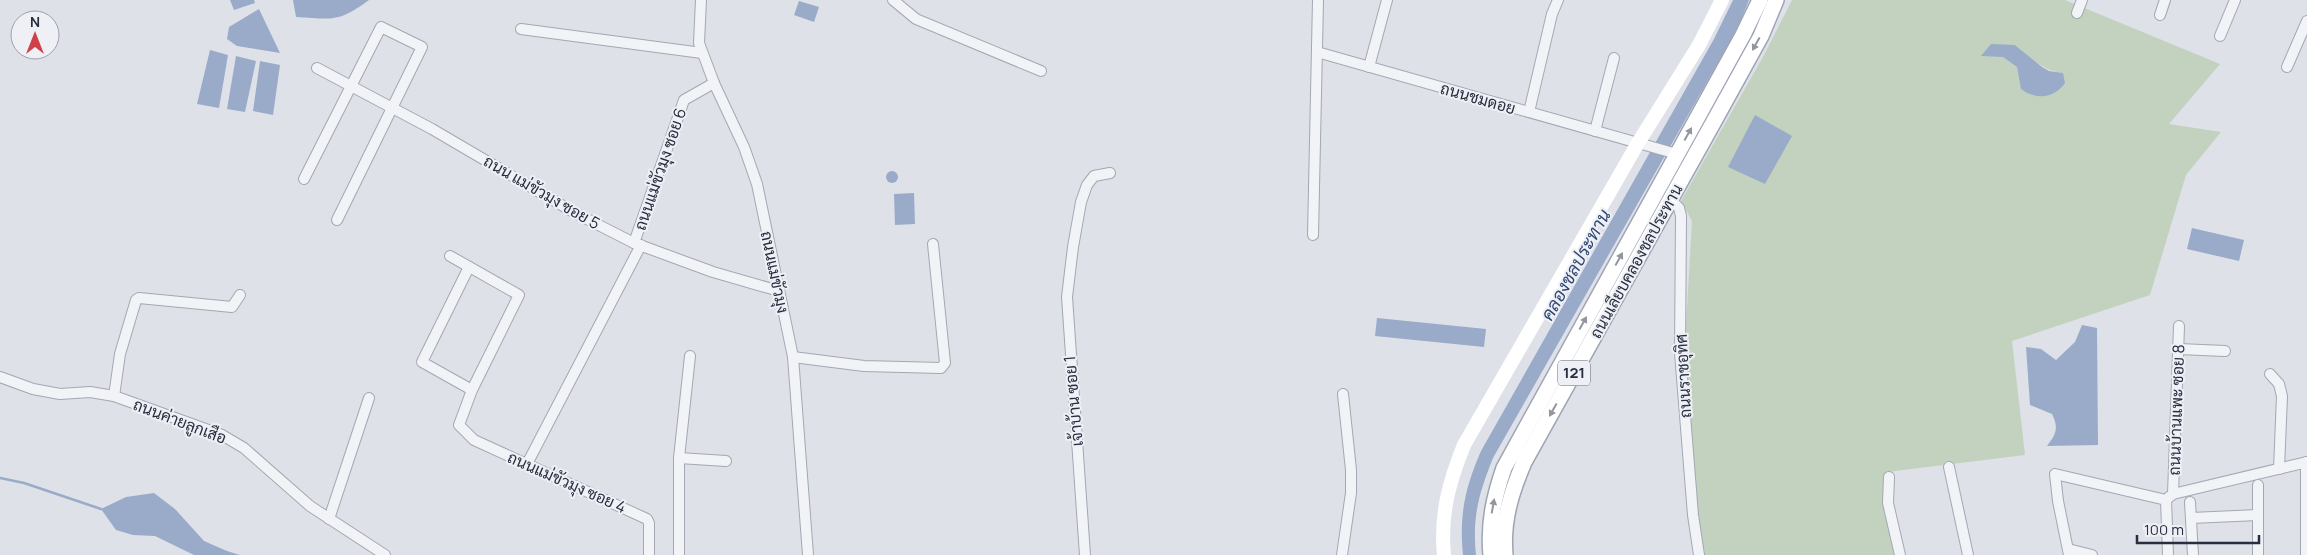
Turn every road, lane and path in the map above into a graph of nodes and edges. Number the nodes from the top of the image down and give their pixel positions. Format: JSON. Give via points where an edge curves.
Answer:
{"nodes":[{"id":1,"x":701,"y":0,"type":"edge"},
{"id":2,"x":892,"y":0,"type":"edge"},
{"id":3,"x":1318,"y":0,"type":"edge"},
{"id":4,"x":1387,"y":0,"type":"edge"},
{"id":5,"x":1558,"y":0,"type":"edge"},
{"id":6,"x":1722,"y":0,"type":"edge"},
{"id":7,"x":1760,"y":0,"type":"edge"},
{"id":8,"x":1776,"y":0,"type":"edge"},
{"id":9,"x":2082,"y":0,"type":"edge"},
{"id":10,"x":2165,"y":0,"type":"edge"},
{"id":11,"x":2235,"y":0,"type":"edge"},
{"id":12,"x":2077,"y":13,"type":"dead end"},
{"id":13,"x":2160,"y":14,"type":"dead end"},
{"id":14,"x":2307,"y":21,"type":"edge"},
{"id":15,"x":522,"y":29,"type":"dead end"},
{"id":16,"x":2220,"y":36,"type":"dead end"},
{"id":17,"x":1317,"y":52,"type":"junction"},
{"id":18,"x":702,"y":53,"type":"junction"},
{"id":19,"x":1614,"y":58,"type":"dead end"},
{"id":20,"x":1369,"y":67,"type":"junction"},
{"id":21,"x":2287,"y":67,"type":"dead end"},
{"id":22,"x":317,"y":68,"type":"dead end"},
{"id":23,"x":1040,"y":71,"type":"dead end"},
{"id":24,"x":714,"y":83,"type":"junction"},
{"id":25,"x":350,"y":85,"type":"junction"},
{"id":26,"x":393,"y":107,"type":"junction"},
{"id":27,"x":1529,"y":112,"type":"junction"},
{"id":28,"x":1595,"y":131,"type":"junction"},
{"id":29,"x":1638,"y":143,"type":"junction"},
{"id":30,"x":1677,"y":154,"type":"junction"},
{"id":31,"x":1110,"y":173,"type":"dead end"},
{"id":32,"x":304,"y":179,"type":"dead end"},
{"id":33,"x":1656,"y":192,"type":"junction"},
{"id":34,"x":1671,"y":200,"type":"junction"},
{"id":35,"x":337,"y":220,"type":"dead end"},
{"id":36,"x":1312,"y":235,"type":"dead end"},
{"id":37,"x":638,"y":244,"type":"junction"},
{"id":38,"x":933,"y":244,"type":"dead end"},
{"id":39,"x":450,"y":256,"type":"dead end"},
{"id":40,"x":469,"y":267,"type":"junction"},
{"id":41,"x":779,"y":291,"type":"junction"},
{"id":42,"x":240,"y":295,"type":"dead end"},
{"id":43,"x":2180,"y":326,"type":"dead end"},
{"id":44,"x":2179,"y":350,"type":"junction"},
{"id":45,"x":2225,"y":351,"type":"dead end"},
{"id":46,"x":690,"y":356,"type":"dead end"},
{"id":47,"x":792,"y":356,"type":"junction"},
{"id":48,"x":2270,"y":374,"type":"dead end"},
{"id":49,"x":0,"y":377,"type":"edge"},
{"id":50,"x":472,"y":390,"type":"junction"},
{"id":51,"x":1343,"y":394,"type":"dead end"},
{"id":52,"x":114,"y":396,"type":"junction"},
{"id":53,"x":369,"y":398,"type":"dead end"},
{"id":54,"x":678,"y":458,"type":"junction"},
{"id":55,"x":726,"y":461,"type":"dead end"},
{"id":56,"x":2307,"y":462,"type":"edge"},
{"id":57,"x":527,"y":464,"type":"junction"},
{"id":58,"x":1949,"y":467,"type":"dead end"},
{"id":59,"x":2279,"y":469,"type":"junction"},
{"id":60,"x":1889,"y":477,"type":"dead end"},
{"id":61,"x":2258,"y":485,"type":"dead end"},
{"id":62,"x":2169,"y":497,"type":"junction"},
{"id":63,"x":2190,"y":502,"type":"dead end"},
{"id":64,"x":2258,"y":515,"type":"junction"},
{"id":65,"x":2191,"y":518,"type":"junction"},
{"id":66,"x":329,"y":519,"type":"junction"},
{"id":67,"x":2069,"y":552,"type":"edge"},
{"id":68,"x":385,"y":555,"type":"edge"},
{"id":69,"x":649,"y":555,"type":"edge"},
{"id":70,"x":679,"y":555,"type":"edge"},
{"id":71,"x":808,"y":555,"type":"edge"},
{"id":72,"x":1085,"y":555,"type":"edge"},
{"id":73,"x":1342,"y":555,"type":"edge"},
{"id":74,"x":1444,"y":555,"type":"edge"},
{"id":75,"x":1491,"y":555,"type":"edge"},
{"id":76,"x":1506,"y":555,"type":"edge"},
{"id":77,"x":1699,"y":555,"type":"edge"},
{"id":78,"x":1900,"y":555,"type":"edge"},
{"id":79,"x":1968,"y":555,"type":"edge"},
{"id":80,"x":2092,"y":555,"type":"edge"},
{"id":81,"x":2168,"y":555,"type":"edge"},
{"id":82,"x":2193,"y":555,"type":"edge"},
{"id":83,"x":2258,"y":555,"type":"edge"},
{"id":84,"x":2306,"y":555,"type":"edge"}],
"edges":[{"from":1,"to":18,"type":"street","name":"ถนนแม่ขัวมุง","via":[[698,30]]},
{"from":2,"to":23,"type":"street","via":[[916,19]]},
{"from":3,"to":17,"type":"street"},
{"from":4,"to":20,"type":"street"},
{"from":5,"to":27,"type":"street"},
{"from":6,"to":29,"type":"main road","via":[[1699,45]]},
{"from":30,"to":7,"type":"main road","name":"ถนนเลียบคลองชลประทาน","number":"121","one_way":true},
{"from":8,"to":34,"type":"main road","name":"ถนนเลียบคลองชลประทาน","number":"121","one_way":true,"via":[[1761,36]]},
{"from":9,"to":12,"type":"street"},
{"from":10,"to":13,"type":"street"},
{"from":11,"to":16,"type":"street"},
{"from":14,"to":21,"type":"street"},
{"from":15,"to":18,"type":"street"},
{"from":17,"to":20,"type":"street","name":"ถนนชมดอย"},
{"from":17,"to":36,"type":"street"},
{"from":18,"to":24,"type":"street","name":"ถนนแม่ขัวมุง"},
{"from":19,"to":28,"type":"street"},
{"from":20,"to":27,"type":"street","name":"ถนนชมดอย"},
{"from":22,"to":25,"type":"street","name":"ถนน แม่ขัวมุง ซอย 5"},
{"from":24,"to":37,"type":"street","name":"ถนนแม่ขัวมุง ซอย 6","via":[[684,100]]},
{"from":24,"to":41,"type":"street","name":"ถนนแม่ขัวมุง","via":[[744,147],[757,184]]},
{"from":25,"to":26,"type":"street","name":"ถนน แม่ขัวมุง ซอย 5"},
{"from":25,"to":26,"type":"street","via":[[381,28],[422,47]]},
{"from":25,"to":32,"type":"street"},
{"from":26,"to":35,"type":"street"},
{"from":26,"to":37,"type":"street","name":"ถนน แม่ขัวมุง ซอย 5","via":[[575,213]]},
{"from":27,"to":28,"type":"street","name":"ถนนชมดอย"},
{"from":28,"to":29,"type":"street","name":"ถนนชมดอย"},
{"from":29,"to":30,"type":"street","name":"ถนนชมดอย"},
{"from":29,"to":74,"type":"main road","via":[[1464,445],[1447,495],[1443,521]]},
{"from":30,"to":33,"type":"main road","name":"ถนนเลียบคลองชลประทาน","number":"121"},
{"from":31,"to":72,"type":"street","name":"เจ้าบ้าน ซอย 1","via":[[1094,176],[1081,202],[1067,297]]},
{"from":33,"to":34,"type":"main road"},
{"from":75,"to":33,"type":"main road","name":"ถนนเลียบคลองชลประทาน","number":"121","one_way":true,"via":[[1491,512],[1504,468]]},
{"from":34,"to":76,"type":"main road","name":"ถนนเลียบคลองชลประทาน","number":"121","one_way":true,"via":[[1524,462],[1507,509],[1504,526]]},
{"from":34,"to":77,"type":"street","name":"ถนนราชอุทิศ","via":[[1679,208],[1681,216],[1680,353]]},
{"from":37,"to":41,"type":"street","name":"ถนน แม่ขัวมุง ซอย 5","via":[[713,272]]},
{"from":37,"to":57,"type":"street","name":"ถนนแม่ขัวมุง ซอย 6"},
{"from":38,"to":47,"type":"street","via":[[945,363],[941,368],[864,366]]},
{"from":39,"to":40,"type":"street"},
{"from":40,"to":50,"type":"street","via":[[422,362]]},
{"from":40,"to":50,"type":"street","via":[[520,295]]},
{"from":41,"to":47,"type":"street","name":"ถนนแม่ขัวมุง"},
{"from":42,"to":52,"type":"street","via":[[232,307],[136,300],[120,354]]},
{"from":43,"to":44,"type":"street","name":"ถนนบ้านแพะ ซอย 8"},
{"from":44,"to":45,"type":"street"},
{"from":44,"to":62,"type":"street","name":"ถนนบ้านแพะ ซอย 8"},
{"from":46,"to":54,"type":"street"},
{"from":47,"to":71,"type":"street","name":"ถนนแม่ขัวมุง"},
{"from":48,"to":59,"type":"street","via":[[2279,384],[2282,396]]},
{"from":49,"to":52,"type":"street","name":"ถนนค่ายลูกเสือ","via":[[51,392]]},
{"from":50,"to":57,"type":"street","name":"ถนนแม่ขัวมุง ซอย 4","via":[[458,425],[474,440]]},
{"from":51,"to":73,"type":"street","via":[[1351,493]]},
{"from":52,"to":66,"type":"street","name":"ถนนค่ายลูกเสือ","via":[[222,435],[244,448]]},
{"from":53,"to":66,"type":"street"},
{"from":54,"to":55,"type":"street"},
{"from":54,"to":70,"type":"street"},
{"from":56,"to":59,"type":"street"},
{"from":56,"to":84,"type":"street"},
{"from":57,"to":69,"type":"street","name":"ถนนแม่ขัวมุง ซอย 4","via":[[647,519]]},
{"from":58,"to":79,"type":"street"},
{"from":59,"to":62,"type":"street"},
{"from":60,"to":78,"type":"street","via":[[1888,503]]},
{"from":61,"to":64,"type":"street"},
{"from":62,"to":67,"type":"street","via":[[2055,474]]},
{"from":62,"to":81,"type":"street","name":"ถนนบ้านแพะ ซอย 8"},
{"from":63,"to":65,"type":"street"},
{"from":64,"to":65,"type":"street"},
{"from":64,"to":83,"type":"street"},
{"from":65,"to":82,"type":"street"},
{"from":66,"to":68,"type":"street","name":"ถนนค่ายลูกเสือ"},
{"from":67,"to":80,"type":"street"}]}
